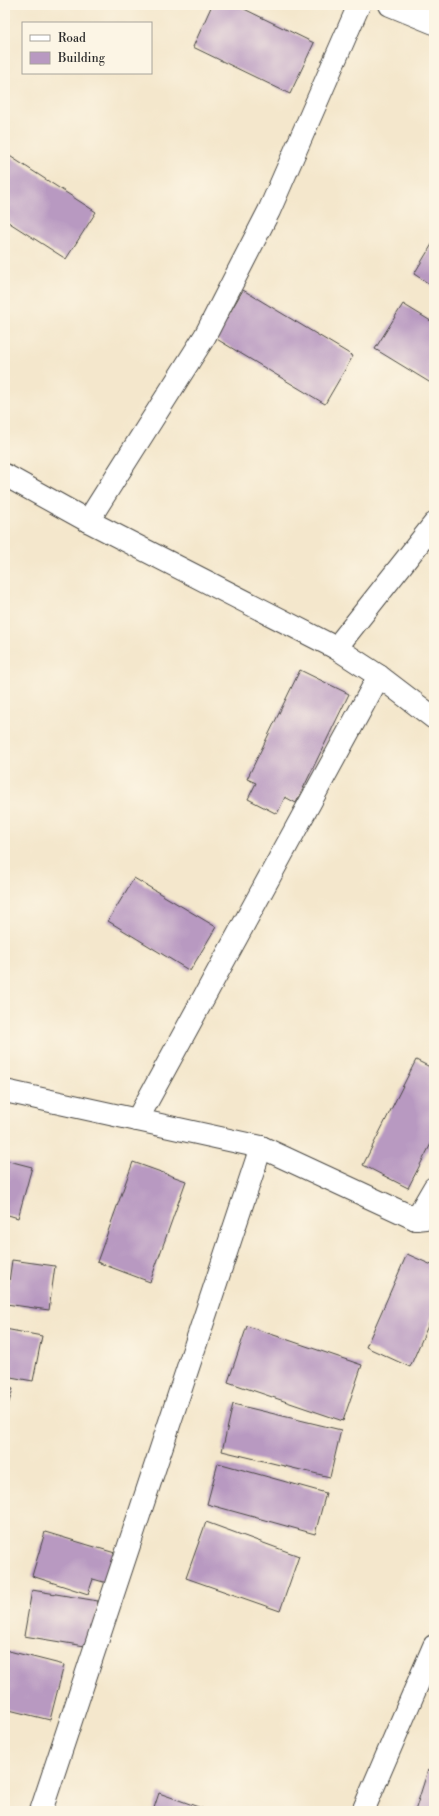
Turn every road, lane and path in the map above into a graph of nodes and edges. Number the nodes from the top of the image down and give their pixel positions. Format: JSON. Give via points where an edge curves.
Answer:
{"nodes":[{"id":1,"x":359,"y":5,"type":"edge"},
{"id":2,"x":390,"y":5,"type":"edge"},
{"id":3,"x":434,"y":23,"type":"edge"},
{"id":4,"x":5,"y":475,"type":"edge"},
{"id":5,"x":88,"y":521,"type":"junction"},
{"id":6,"x":434,"y":524,"type":"edge"},
{"id":7,"x":336,"y":648,"type":"junction"},
{"id":8,"x":379,"y":676,"type":"junction"},
{"id":9,"x":434,"y":718,"type":"edge"},
{"id":10,"x":5,"y":1091,"type":"edge"},
{"id":11,"x":137,"y":1120,"type":"junction"},
{"id":12,"x":261,"y":1148,"type":"junction"},
{"id":13,"x":434,"y":1188,"type":"edge"},
{"id":14,"x":425,"y":1218,"type":"edge"},
{"id":15,"x":434,"y":1646,"type":"edge"},
{"id":16,"x":41,"y":1811,"type":"edge"},
{"id":17,"x":363,"y":1811,"type":"edge"}],
"edges":[{"from":1,"to":5,"type":"street","via":[[269,211],[205,336]]},
{"from":2,"to":3,"type":"street"},
{"from":4,"to":5,"type":"street"},
{"from":5,"to":7,"type":"street"},
{"from":6,"to":7,"type":"street"},
{"from":7,"to":8,"type":"street"},
{"from":8,"to":9,"type":"street"},
{"from":8,"to":11,"type":"street"},
{"from":10,"to":11,"type":"street"},
{"from":11,"to":12,"type":"street"},
{"from":12,"to":14,"type":"street"},
{"from":12,"to":16,"type":"street"},
{"from":13,"to":14,"type":"street"},
{"from":15,"to":17,"type":"street"}]}
